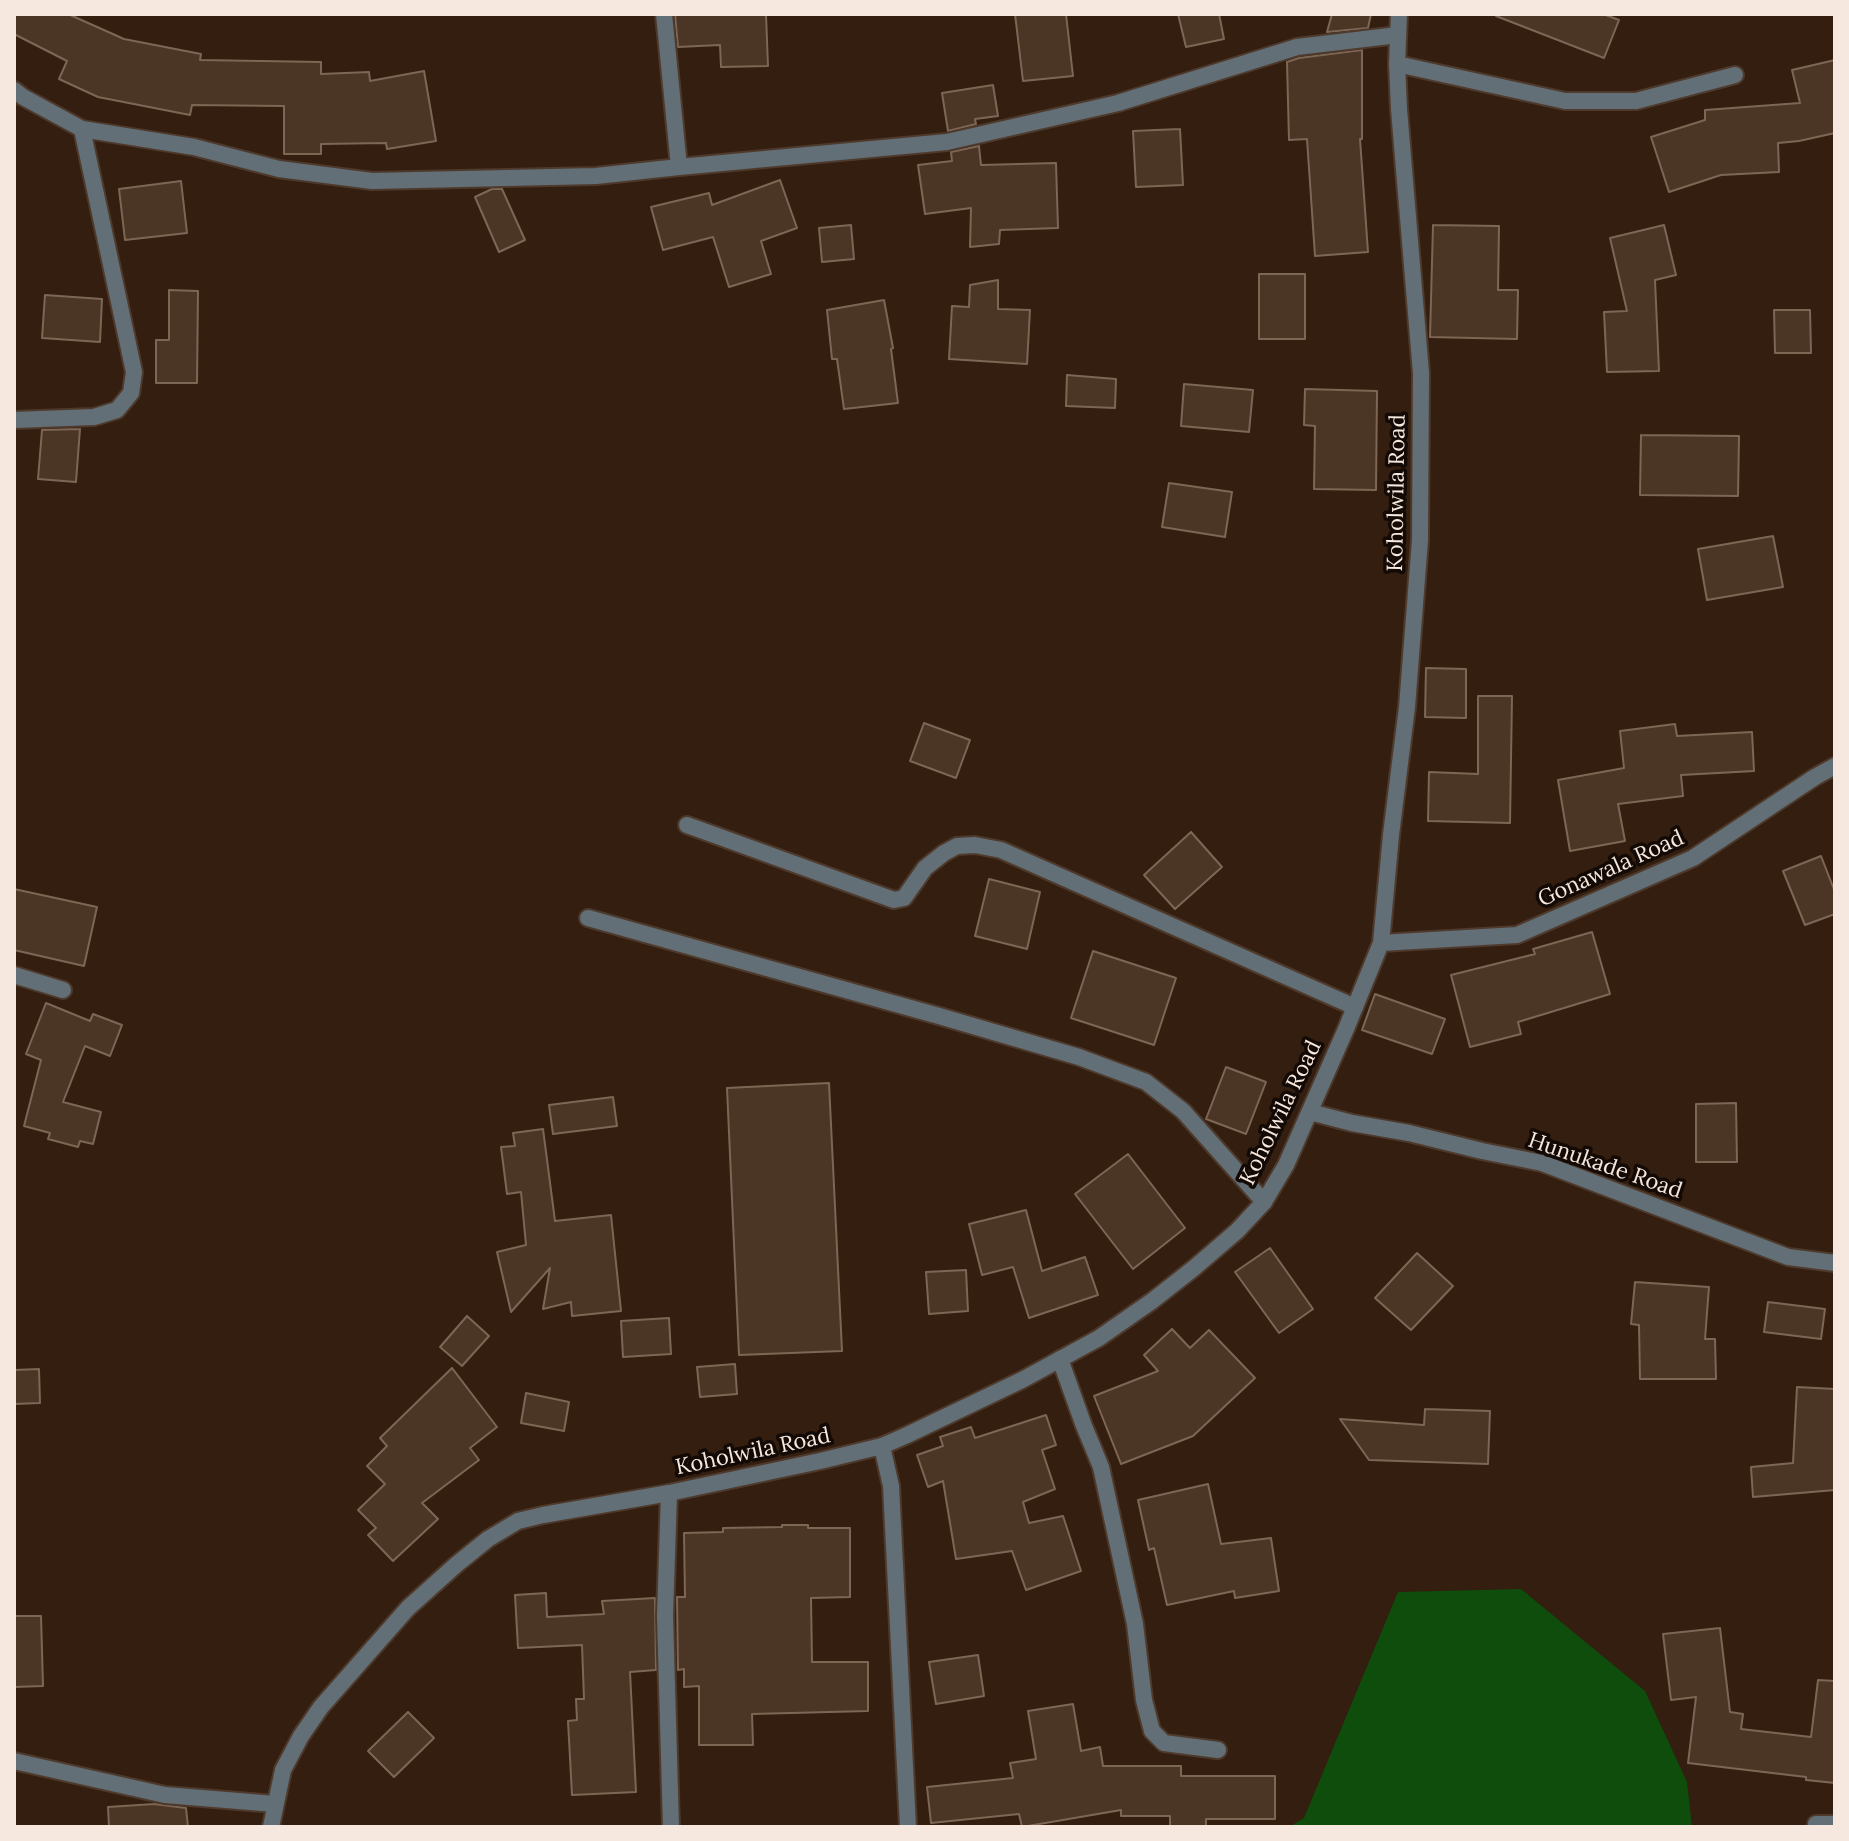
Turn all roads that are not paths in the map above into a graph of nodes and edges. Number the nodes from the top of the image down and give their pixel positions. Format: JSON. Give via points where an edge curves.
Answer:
{"nodes":[{"id":1,"x":664,"y":14,"type":"edge"},
{"id":2,"x":1399,"y":14,"type":"edge"},
{"id":3,"x":1398,"y":35,"type":"junction"},
{"id":4,"x":1397,"y":64,"type":"junction"},
{"id":5,"x":1735,"y":75,"type":"dead end"},
{"id":6,"x":14,"y":90,"type":"edge"},
{"id":7,"x":82,"y":129,"type":"junction"},
{"id":8,"x":679,"y":167,"type":"junction"},
{"id":9,"x":14,"y":420,"type":"edge"},
{"id":10,"x":1835,"y":766,"type":"edge"},
{"id":11,"x":687,"y":825,"type":"dead end"},
{"id":12,"x":588,"y":918,"type":"dead end"},
{"id":13,"x":1381,"y":943,"type":"junction"},
{"id":14,"x":14,"y":975,"type":"edge"},
{"id":15,"x":63,"y":990,"type":"dead end"},
{"id":16,"x":1355,"y":1007,"type":"junction"},
{"id":17,"x":1310,"y":1112,"type":"junction"},
{"id":18,"x":1264,"y":1202,"type":"junction"},
{"id":19,"x":1835,"y":1263,"type":"edge"},
{"id":20,"x":1060,"y":1359,"type":"junction"},
{"id":21,"x":882,"y":1446,"type":"junction"},
{"id":22,"x":669,"y":1493,"type":"junction"},
{"id":23,"x":1218,"y":1750,"type":"dead end"},
{"id":24,"x":14,"y":1761,"type":"edge"},
{"id":25,"x":275,"y":1804,"type":"junction"},
{"id":26,"x":1816,"y":1824,"type":"dead end"},
{"id":27,"x":1835,"y":1824,"type":"edge"},
{"id":28,"x":271,"y":1827,"type":"edge"},
{"id":29,"x":671,"y":1827,"type":"edge"},
{"id":30,"x":908,"y":1827,"type":"edge"}],
"edges":[{"from":1,"to":8,"type":"street"},
{"from":2,"to":3,"type":"street","name":"Koholwila Road"},
{"from":3,"to":4,"type":"street","name":"Koholwila Road"},
{"from":3,"to":8,"type":"street","via":[[1297,47],[1118,103],[947,142]]},
{"from":4,"to":5,"type":"street","via":[[1565,101],[1636,101]]},
{"from":4,"to":13,"type":"street","name":"Koholwila Road","via":[[1421,373],[1420,540]]},
{"from":6,"to":7,"type":"street"},
{"from":7,"to":8,"type":"street","via":[[194,147],[279,169],[372,181],[596,176]]},
{"from":7,"to":9,"type":"street","via":[[134,372],[131,393],[117,410],[94,417]]},
{"from":10,"to":13,"type":"street","name":"Gonawala Road","via":[[1693,858],[1517,935]]},
{"from":11,"to":16,"type":"street","via":[[894,900],[904,898],[925,868],[957,846],[1001,850]]},
{"from":12,"to":18,"type":"street","via":[[1079,1057],[1146,1082],[1183,1111]]},
{"from":13,"to":16,"type":"street","name":"Koholwila Road"},
{"from":14,"to":15,"type":"street"},
{"from":16,"to":17,"type":"street","name":"Koholwila Road"},
{"from":17,"to":18,"type":"street","name":"Koholwila Road"},
{"from":17,"to":19,"type":"street","name":"Hunukade Road","via":[[1542,1163],[1788,1257]]},
{"from":18,"to":20,"type":"street","name":"Koholwila Road","via":[[1152,1301]]},
{"from":20,"to":21,"type":"street","name":"Koholwila Road"},
{"from":20,"to":23,"type":"street","via":[[1101,1467],[1152,1731],[1164,1743]]},
{"from":21,"to":22,"type":"street","name":"Koholwila Road"},
{"from":21,"to":30,"type":"street","via":[[891,1486]]},
{"from":22,"to":25,"type":"street","name":"Koholwila Road","via":[[518,1521],[488,1539],[408,1608],[321,1707],[283,1770]]},
{"from":22,"to":29,"type":"street","via":[[665,1616]]},
{"from":24,"to":25,"type":"street","via":[[165,1795]]},
{"from":25,"to":28,"type":"street","name":"Koholwila Road"},
{"from":26,"to":27,"type":"street"}]}
